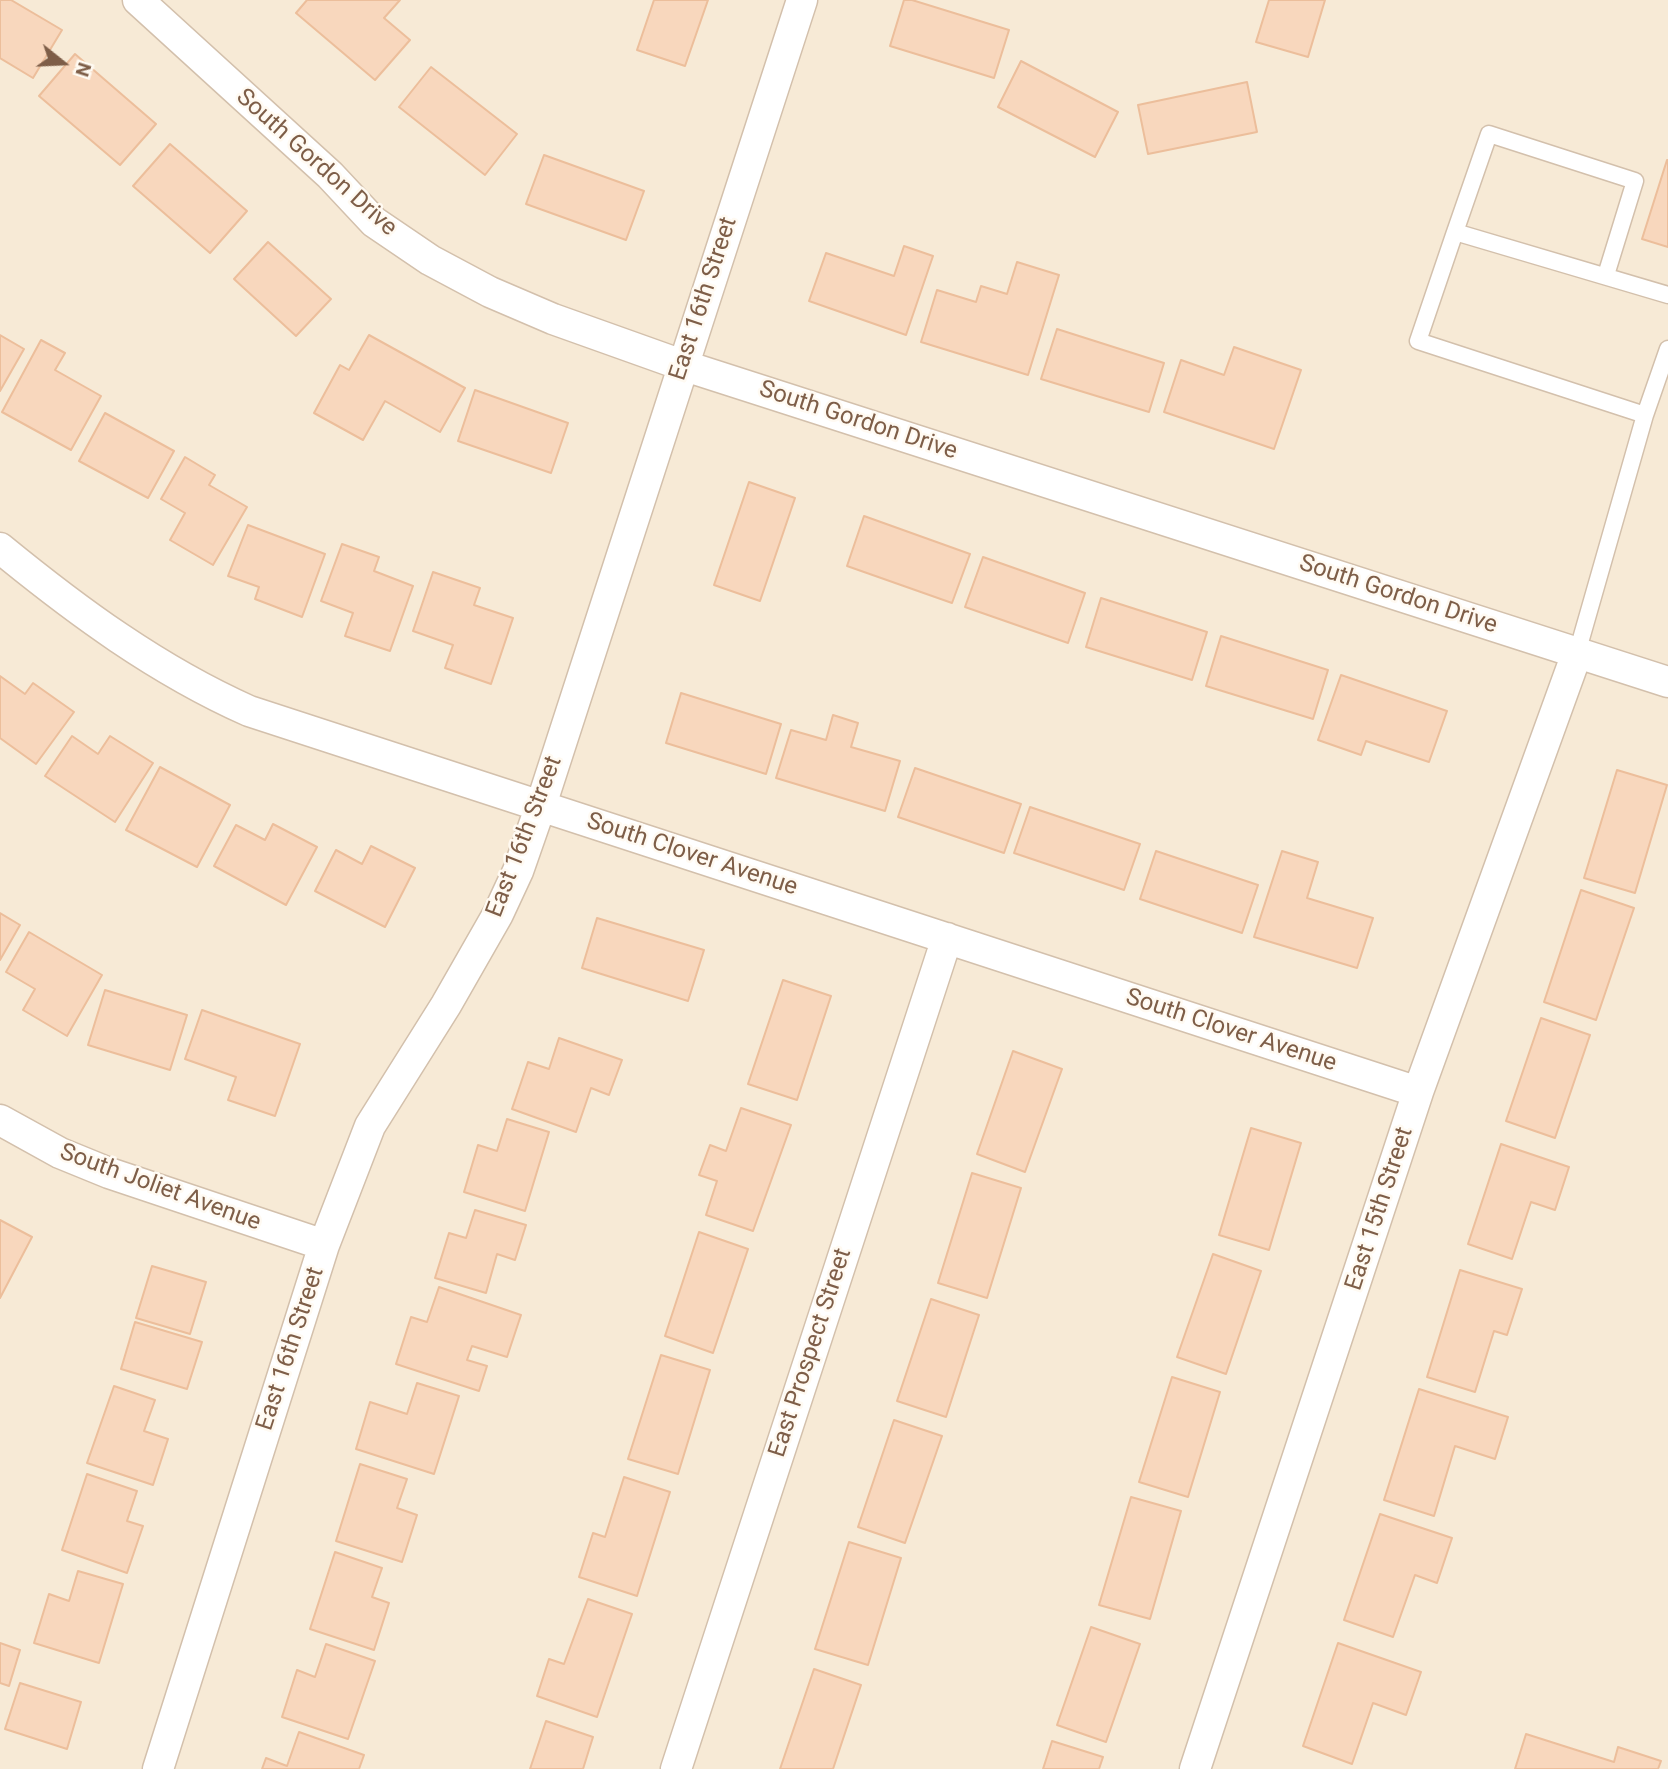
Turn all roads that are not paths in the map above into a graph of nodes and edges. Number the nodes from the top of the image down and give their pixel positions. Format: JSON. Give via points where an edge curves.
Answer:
{"nodes":[{"id":1,"x":138,"y":0,"type":"edge"},
{"id":2,"x":802,"y":0,"type":"edge"},
{"id":3,"x":1455,"y":232,"type":"junction"},
{"id":4,"x":1605,"y":275,"type":"junction"},
{"id":5,"x":1668,"y":295,"type":"edge"},
{"id":6,"x":1668,"y":349,"type":"edge"},
{"id":7,"x":682,"y":365,"type":"junction"},
{"id":8,"x":1645,"y":415,"type":"junction"},
{"id":9,"x":0,"y":548,"type":"edge"},
{"id":10,"x":1577,"y":653,"type":"junction"},
{"id":11,"x":1668,"y":682,"type":"edge"},
{"id":12,"x":541,"y":805,"type":"junction"},
{"id":13,"x":947,"y":938,"type":"junction"},
{"id":14,"x":1418,"y":1092,"type":"junction"},
{"id":15,"x":0,"y":1120,"type":"edge"},
{"id":16,"x":324,"y":1245,"type":"junction"},
{"id":17,"x":158,"y":1769,"type":"edge"},
{"id":18,"x":676,"y":1769,"type":"edge"},
{"id":19,"x":1195,"y":1769,"type":"edge"}],
"edges":[{"from":1,"to":7,"type":"street","name":"South Gordon Drive","via":[[330,175],[374,222],[430,260],[553,320]]},
{"from":2,"to":7,"type":"street","name":"East 16th Street"},
{"from":3,"to":4,"type":"lane"},
{"from":3,"to":4,"type":"lane","via":[[1489,134],[1635,181]]},
{"from":3,"to":8,"type":"lane","via":[[1418,341]]},
{"from":4,"to":5,"type":"lane"},
{"from":6,"to":8,"type":"lane"},
{"from":7,"to":10,"type":"street","name":"South Gordon Drive"},
{"from":7,"to":12,"type":"street","name":"East 16th Street"},
{"from":8,"to":10,"type":"lane"},
{"from":9,"to":12,"type":"street","name":"South Clover Avenue","via":[[121,640],[209,693],[249,711]]},
{"from":10,"to":11,"type":"street","name":"South Gordon Drive"},
{"from":10,"to":14,"type":"street","name":"East 15th Street"},
{"from":12,"to":13,"type":"street","name":"South Clover Avenue"},
{"from":12,"to":16,"type":"street","name":"East 16th Street","via":[[498,914],[370,1126]]},
{"from":13,"to":14,"type":"street","name":"South Clover Avenue"},
{"from":13,"to":18,"type":"street","name":"East Prospect Street"},
{"from":14,"to":19,"type":"street","name":"East 15th Street"},
{"from":15,"to":16,"type":"street","name":"South Joliet Avenue","via":[[109,1173]]},
{"from":16,"to":17,"type":"street","name":"East 16th Street"}]}
